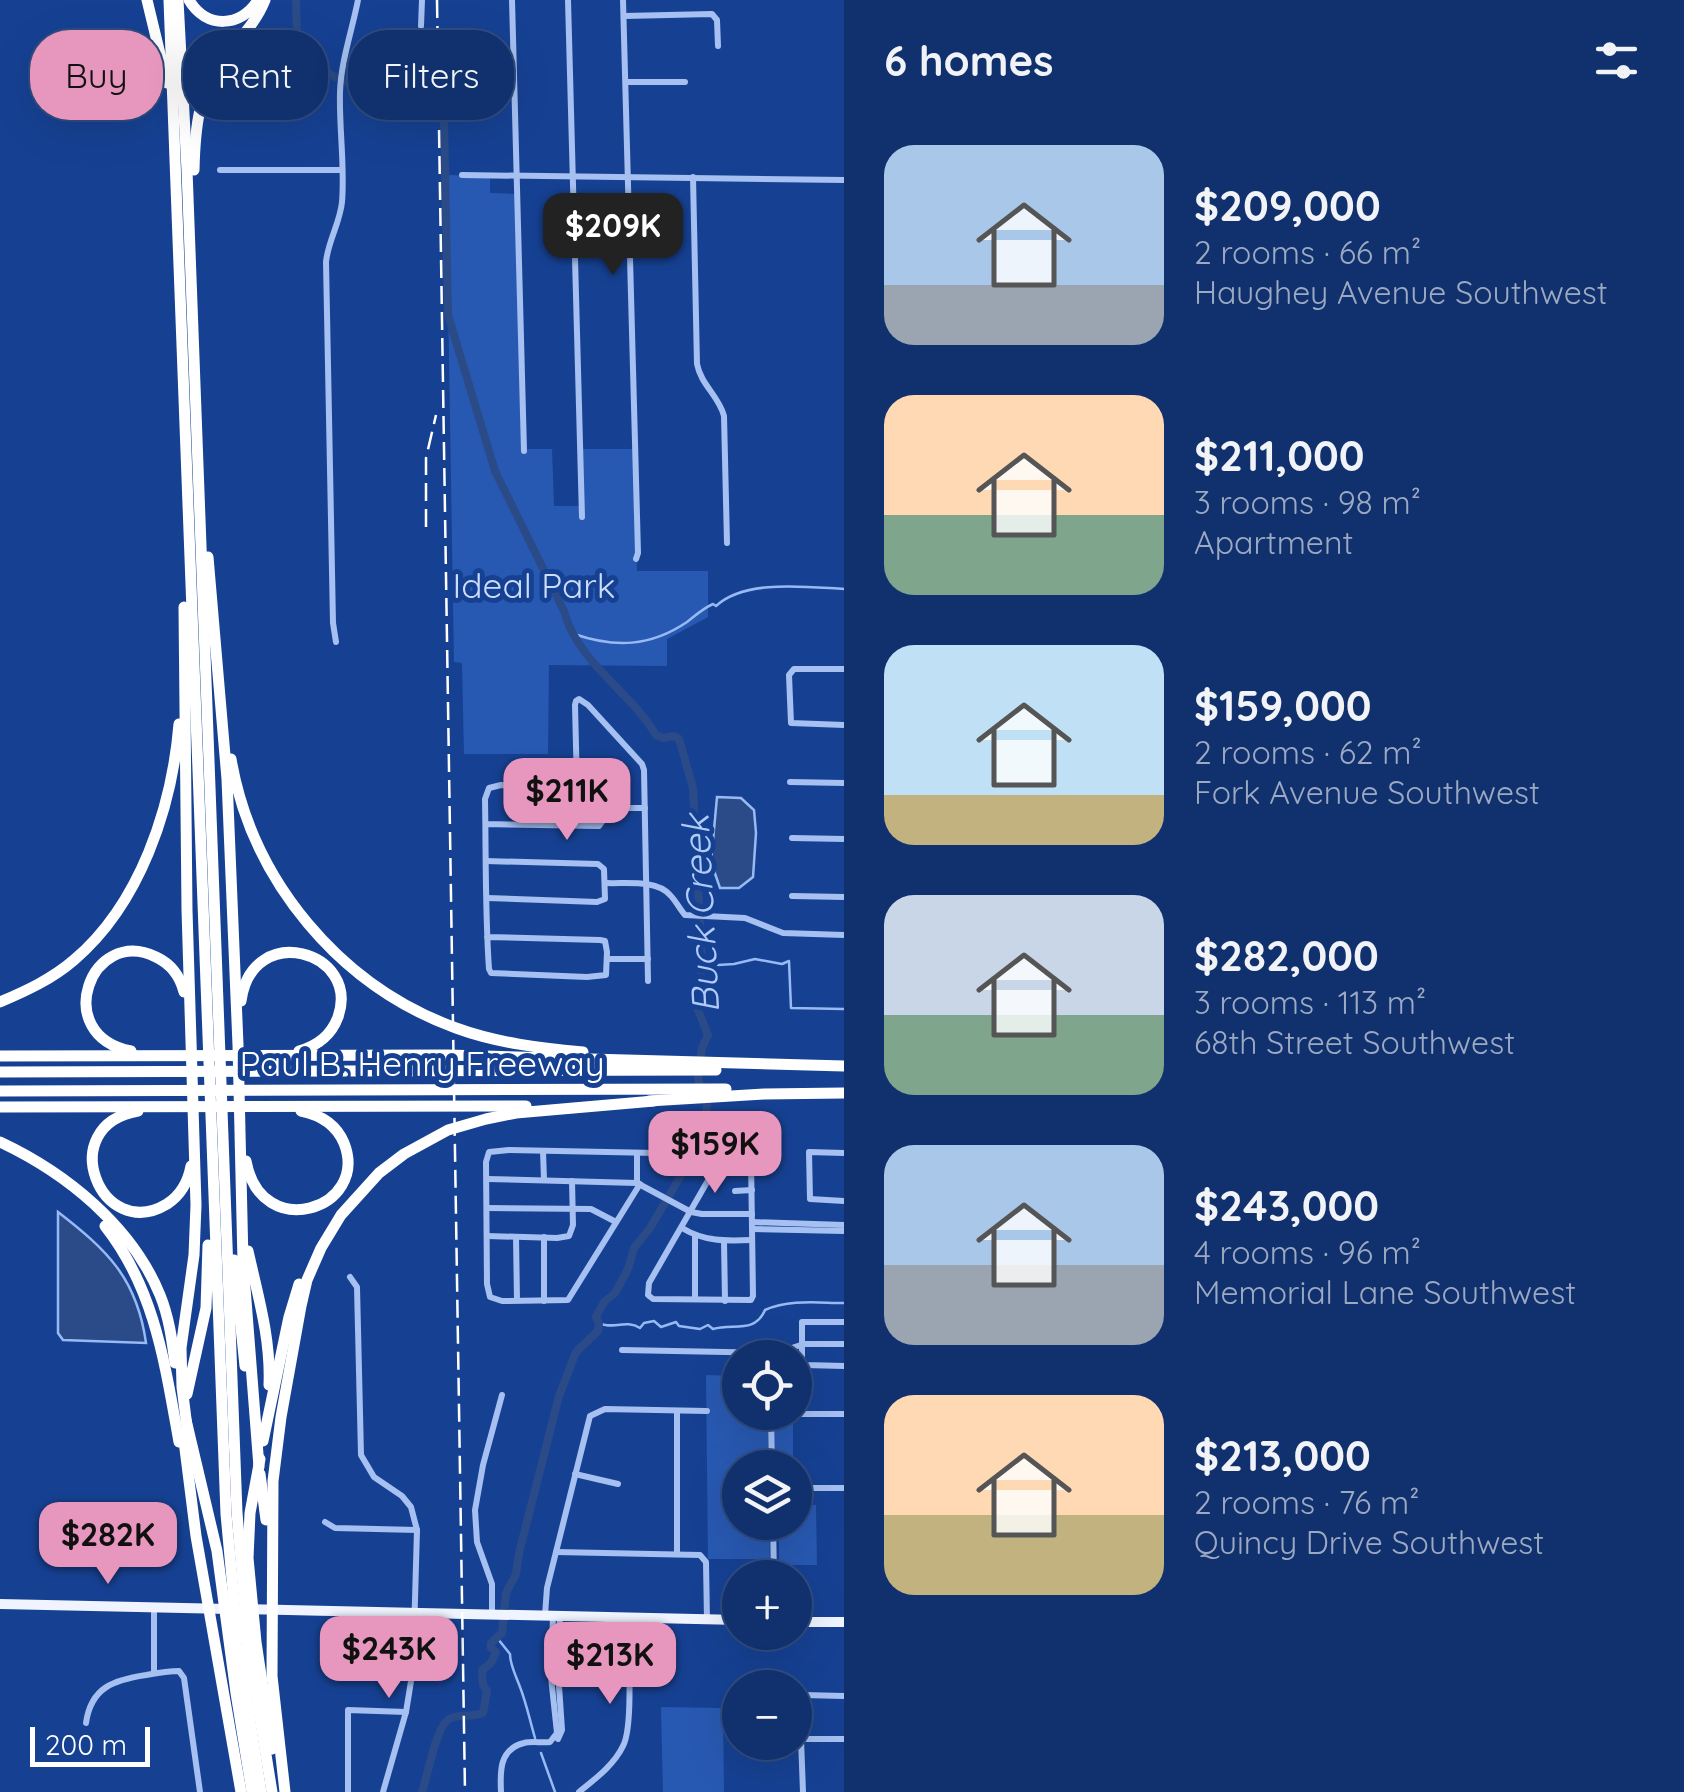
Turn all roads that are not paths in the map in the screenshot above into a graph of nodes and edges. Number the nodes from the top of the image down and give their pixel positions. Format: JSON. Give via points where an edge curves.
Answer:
{"nodes":[{"id":1,"x":147,"y":0,"type":"edge"},
{"id":2,"x":170,"y":0,"type":"edge"},
{"id":3,"x":178,"y":0,"type":"edge"},
{"id":4,"x":189,"y":0,"type":"edge"},
{"id":5,"x":262,"y":0,"type":"edge"},
{"id":6,"x":358,"y":0,"type":"edge"},
{"id":7,"x":422,"y":0,"type":"edge"},
{"id":8,"x":512,"y":0,"type":"edge"},
{"id":9,"x":568,"y":0,"type":"edge"},
{"id":10,"x":623,"y":0,"type":"edge"},
{"id":11,"x":624,"y":16,"type":"junction"},
{"id":12,"x":421,"y":26,"type":"dead end"},
{"id":13,"x":718,"y":46,"type":"dead end"},
{"id":14,"x":626,"y":82,"type":"junction"},
{"id":15,"x":685,"y":82,"type":"dead end"},
{"id":16,"x":220,"y":170,"type":"dead end"},
{"id":17,"x":341,"y":170,"type":"junction"},
{"id":18,"x":462,"y":175,"type":"dead end"},
{"id":19,"x":516,"y":176,"type":"junction"},
{"id":20,"x":573,"y":176,"type":"junction"},
{"id":21,"x":628,"y":176,"type":"junction"},
{"id":22,"x":693,"y":177,"type":"junction"},
{"id":23,"x":177,"y":178,"type":"junction"},
{"id":24,"x":844,"y":180,"type":"edge"},
{"id":25,"x":192,"y":294,"type":"junction"},
{"id":26,"x":183,"y":345,"type":"junction"},
{"id":27,"x":196,"y":399,"type":"junction"},
{"id":28,"x":524,"y":450,"type":"dead end"},
{"id":29,"x":582,"y":517,"type":"dead end"},
{"id":30,"x":726,"y":544,"type":"dead end"},
{"id":31,"x":636,"y":559,"type":"dead end"},
{"id":32,"x":184,"y":608,"type":"junction"},
{"id":33,"x":336,"y":642,"type":"dead end"},
{"id":34,"x":844,"y":669,"type":"edge"},
{"id":35,"x":218,"y":671,"type":"junction"},
{"id":36,"x":844,"y":725,"type":"edge"},
{"id":37,"x":790,"y":782,"type":"dead end"},
{"id":38,"x":844,"y":783,"type":"edge"},
{"id":39,"x":577,"y":787,"type":"junction"},
{"id":40,"x":604,"y":808,"type":"junction"},
{"id":41,"x":645,"y":808,"type":"junction"},
{"id":42,"x":486,"y":824,"type":"junction"},
{"id":43,"x":792,"y":838,"type":"dead end"},
{"id":44,"x":844,"y":839,"type":"edge"},
{"id":45,"x":486,"y":861,"type":"junction"},
{"id":46,"x":606,"y":883,"type":"junction"},
{"id":47,"x":646,"y":884,"type":"junction"},
{"id":48,"x":792,"y":896,"type":"dead end"},
{"id":49,"x":844,"y":897,"type":"edge"},
{"id":50,"x":486,"y":898,"type":"junction"},
{"id":51,"x":844,"y":935,"type":"edge"},
{"id":52,"x":487,"y":937,"type":"junction"},
{"id":53,"x":606,"y":959,"type":"junction"},
{"id":54,"x":648,"y":959,"type":"junction"},
{"id":55,"x":648,"y":981,"type":"dead end"},
{"id":56,"x":0,"y":1002,"type":"edge"},
{"id":57,"x":190,"y":1044,"type":"junction"},
{"id":58,"x":238,"y":1045,"type":"junction"},
{"id":59,"x":180,"y":1054,"type":"junction"},
{"id":60,"x":250,"y":1054,"type":"junction"},
{"id":61,"x":0,"y":1056,"type":"edge"},
{"id":62,"x":670,"y":1063,"type":"junction"},
{"id":63,"x":763,"y":1067,"type":"junction"},
{"id":64,"x":844,"y":1068,"type":"edge"},
{"id":65,"x":0,"y":1072,"type":"edge"},
{"id":66,"x":220,"y":1083,"type":"junction"},
{"id":67,"x":844,"y":1091,"type":"edge"},
{"id":68,"x":0,"y":1092,"type":"edge"},
{"id":69,"x":670,"y":1095,"type":"junction"},
{"id":70,"x":654,"y":1101,"type":"junction"},
{"id":71,"x":0,"y":1107,"type":"edge"},
{"id":72,"x":182,"y":1108,"type":"junction"},
{"id":73,"x":252,"y":1108,"type":"junction"},
{"id":74,"x":211,"y":1116,"type":"junction"},
{"id":75,"x":240,"y":1116,"type":"junction"},
{"id":76,"x":193,"y":1118,"type":"junction"},
{"id":77,"x":0,"y":1142,"type":"edge"},
{"id":78,"x":544,"y":1151,"type":"junction"},
{"id":79,"x":844,"y":1152,"type":"edge"},
{"id":80,"x":637,"y":1153,"type":"junction"},
{"id":81,"x":656,"y":1153,"type":"dead end"},
{"id":82,"x":36,"y":1162,"type":"junction"},
{"id":83,"x":487,"y":1179,"type":"junction"},
{"id":84,"x":544,"y":1180,"type":"junction"},
{"id":85,"x":370,"y":1181,"type":"junction"},
{"id":86,"x":572,"y":1181,"type":"junction"},
{"id":87,"x":638,"y":1183,"type":"junction"},
{"id":88,"x":752,"y":1190,"type":"junction"},
{"id":89,"x":734,"y":1191,"type":"dead end"},
{"id":90,"x":844,"y":1201,"type":"edge"},
{"id":91,"x":243,"y":1204,"type":"junction"},
{"id":92,"x":487,"y":1208,"type":"junction"},
{"id":93,"x":572,"y":1210,"type":"junction"},
{"id":94,"x":691,"y":1212,"type":"junction"},
{"id":95,"x":616,"y":1222,"type":"junction"},
{"id":96,"x":752,"y":1222,"type":"junction"},
{"id":97,"x":682,"y":1228,"type":"junction"},
{"id":98,"x":844,"y":1228,"type":"edge"},
{"id":99,"x":488,"y":1236,"type":"junction"},
{"id":100,"x":695,"y":1236,"type":"junction"},
{"id":101,"x":516,"y":1237,"type":"junction"},
{"id":102,"x":544,"y":1238,"type":"junction"},
{"id":103,"x":752,"y":1240,"type":"junction"},
{"id":104,"x":724,"y":1241,"type":"junction"},
{"id":105,"x":350,"y":1276,"type":"dead end"},
{"id":106,"x":517,"y":1300,"type":"junction"},
{"id":107,"x":695,"y":1300,"type":"junction"},
{"id":108,"x":544,"y":1301,"type":"junction"},
{"id":109,"x":725,"y":1301,"type":"junction"},
{"id":110,"x":844,"y":1322,"type":"edge"},
{"id":111,"x":800,"y":1340,"type":"edge"},
{"id":112,"x":812,"y":1344,"type":"edge"},
{"id":113,"x":844,"y":1344,"type":"edge"},
{"id":114,"x":622,"y":1350,"type":"dead end"},
{"id":115,"x":722,"y":1352,"type":"edge"},
{"id":116,"x":812,"y":1365,"type":"edge"},
{"id":117,"x":844,"y":1366,"type":"edge"},
{"id":118,"x":502,"y":1396,"type":"dead end"},
{"id":119,"x":676,"y":1411,"type":"junction"},
{"id":120,"x":707,"y":1412,"type":"dead end"},
{"id":121,"x":812,"y":1414,"type":"edge"},
{"id":122,"x":844,"y":1414,"type":"edge"},
{"id":123,"x":186,"y":1428,"type":"junction"},
{"id":124,"x":258,"y":1444,"type":"junction"},
{"id":125,"x":259,"y":1472,"type":"junction"},
{"id":126,"x":576,"y":1474,"type":"junction"},
{"id":127,"x":618,"y":1484,"type":"dead end"},
{"id":128,"x":812,"y":1488,"type":"edge"},
{"id":129,"x":844,"y":1488,"type":"edge"},
{"id":130,"x":190,"y":1496,"type":"junction"},
{"id":131,"x":325,"y":1522,"type":"dead end"},
{"id":132,"x":417,"y":1530,"type":"junction"},
{"id":133,"x":556,"y":1552,"type":"junction"},
{"id":134,"x":677,"y":1554,"type":"junction"},
{"id":135,"x":272,"y":1574,"type":"junction"},
{"id":136,"x":0,"y":1604,"type":"edge"},
{"id":137,"x":154,"y":1608,"type":"junction"},
{"id":138,"x":212,"y":1609,"type":"junction"},
{"id":139,"x":267,"y":1610,"type":"junction"},
{"id":140,"x":416,"y":1612,"type":"junction"},
{"id":141,"x":495,"y":1614,"type":"junction"},
{"id":142,"x":553,"y":1616,"type":"junction"},
{"id":143,"x":627,"y":1618,"type":"junction"},
{"id":144,"x":707,"y":1620,"type":"junction"},
{"id":145,"x":722,"y":1620,"type":"edge"},
{"id":146,"x":812,"y":1622,"type":"edge"},
{"id":147,"x":844,"y":1622,"type":"edge"},
{"id":148,"x":154,"y":1674,"type":"junction"},
{"id":149,"x":812,"y":1695,"type":"edge"},
{"id":150,"x":844,"y":1696,"type":"edge"},
{"id":151,"x":406,"y":1712,"type":"junction"},
{"id":152,"x":86,"y":1723,"type":"dead end"},
{"id":153,"x":844,"y":1739,"type":"edge"},
{"id":154,"x":589,"y":1789,"type":"edge"},
{"id":155,"x":200,"y":1792,"type":"edge"},
{"id":156,"x":241,"y":1792,"type":"edge"},
{"id":157,"x":252,"y":1792,"type":"edge"},
{"id":158,"x":261,"y":1792,"type":"edge"},
{"id":159,"x":272,"y":1792,"type":"edge"},
{"id":160,"x":282,"y":1792,"type":"edge"},
{"id":161,"x":348,"y":1792,"type":"edge"},
{"id":162,"x":382,"y":1792,"type":"edge"},
{"id":163,"x":500,"y":1792,"type":"edge"},
{"id":164,"x":579,"y":1792,"type":"edge"},
{"id":165,"x":803,"y":1792,"type":"edge"}],
"edges":[{"from":1,"to":23,"type":"highway","via":[[166,75]]},
{"from":2,"to":23,"type":"highway"},
{"from":3,"to":25,"type":"highway"},
{"from":4,"to":5,"type":"highway","via":[[204,17],[225,22],[245,16]]},
{"from":5,"to":25,"type":"highway","via":[[254,22],[216,69],[197,115]]},
{"from":6,"to":17,"type":"street","via":[[342,68]]},
{"from":7,"to":12,"type":"street"},
{"from":8,"to":19,"type":"street"},
{"from":9,"to":20,"type":"street"},
{"from":10,"to":11,"type":"street"},
{"from":11,"to":13,"type":"street","via":[[716,16]]},
{"from":11,"to":14,"type":"street"},
{"from":14,"to":15,"type":"street"},
{"from":14,"to":21,"type":"street"},
{"from":16,"to":17,"type":"street"},
{"from":17,"to":33,"type":"street","via":[[342,206],[326,262]]},
{"from":18,"to":19,"type":"street"},
{"from":19,"to":20,"type":"street"},
{"from":19,"to":28,"type":"street"},
{"from":20,"to":21,"type":"street"},
{"from":20,"to":29,"type":"street"},
{"from":21,"to":22,"type":"street"},
{"from":21,"to":31,"type":"street"},
{"from":22,"to":24,"type":"street"},
{"from":22,"to":30,"type":"street","via":[[697,364],[724,416]]},
{"from":23,"to":26,"type":"highway"},
{"from":25,"to":27,"type":"highway"},
{"from":26,"to":32,"type":"highway"},
{"from":26,"to":74,"type":"highway"},
{"from":27,"to":35,"type":"highway"},
{"from":27,"to":66,"type":"highway"},
{"from":32,"to":56,"type":"highway","via":[[176,752],[145,858],[84,951]]},
{"from":32,"to":57,"type":"highway"},
{"from":34,"to":36,"type":"street","via":[[789,673],[791,722]]},
{"from":35,"to":58,"type":"highway"},
{"from":35,"to":62,"type":"highway","via":[[237,787],[256,840],[284,890],[356,972],[453,1027],[526,1046]]},
{"from":37,"to":38,"type":"street"},
{"from":39,"to":40,"type":"street","via":[[600,789]]},
{"from":39,"to":41,"type":"street","via":[[577,700],[642,764]]},
{"from":39,"to":42,"type":"street","via":[[489,788]]},
{"from":40,"to":41,"type":"street"},
{"from":40,"to":42,"type":"street","via":[[599,826]]},
{"from":41,"to":47,"type":"street"},
{"from":42,"to":45,"type":"street"},
{"from":43,"to":44,"type":"street"},
{"from":45,"to":46,"type":"street","via":[[598,864]]},
{"from":45,"to":50,"type":"street"},
{"from":46,"to":47,"type":"street"},
{"from":46,"to":50,"type":"street","via":[[601,901]]},
{"from":47,"to":51,"type":"street","via":[[666,891],[690,916],[745,918],[784,933]]},
{"from":47,"to":54,"type":"street"},
{"from":48,"to":49,"type":"street"},
{"from":50,"to":52,"type":"street"},
{"from":52,"to":53,"type":"street","via":[[600,940]]},
{"from":52,"to":53,"type":"street","via":[[492,974],[599,977],[606,974]]},
{"from":53,"to":54,"type":"street"},
{"from":54,"to":55,"type":"street"},
{"from":57,"to":59,"type":"highway","via":[[183,988],[169,965],[136,951],[98,968],[85,1002],[97,1034],[125,1050]]},
{"from":57,"to":76,"type":"highway"},
{"from":58,"to":60,"type":"highway","via":[[244,986],[259,963],[291,952],[326,966],[341,1002],[323,1040],[295,1052]]},
{"from":58,"to":75,"type":"highway"},
{"from":59,"to":60,"type":"highway"},
{"from":59,"to":61,"type":"highway"},
{"from":60,"to":62,"type":"highway"},
{"from":62,"to":63,"type":"highway","name":"Paul B. Henry Freeway"},
{"from":62,"to":63,"type":"highway"},
{"from":62,"to":65,"type":"highway","name":"Paul B. Henry Freeway","via":[[453,1071]]},
{"from":63,"to":64,"type":"highway"},
{"from":66,"to":124,"type":"highway","via":[[238,1311]]},
{"from":66,"to":159,"type":"highway","via":[[238,1536]]},
{"from":67,"to":69,"type":"highway","name":"Paul B. Henry Freeway"},
{"from":68,"to":69,"type":"highway","name":"Paul B. Henry Freeway"},
{"from":69,"to":70,"type":"highway"},
{"from":70,"to":73,"type":"highway"},
{"from":70,"to":85,"type":"highway","via":[[516,1113],[454,1128]]},
{"from":71,"to":72,"type":"highway"},
{"from":72,"to":73,"type":"highway"},
{"from":72,"to":76,"type":"highway","via":[[132,1112],[102,1130],[92,1170],[110,1201],[148,1211],[178,1194],[190,1173]]},
{"from":73,"to":75,"type":"highway","via":[[308,1112],[334,1127],[347,1160],[331,1198],[300,1210],[265,1199],[248,1172]]},
{"from":74,"to":123,"type":"highway","via":[[208,1288]]},
{"from":74,"to":158,"type":"highway","via":[[228,1538]]},
{"from":75,"to":91,"type":"highway"},
{"from":76,"to":123,"type":"highway","via":[[196,1220],[180,1356]]},
{"from":77,"to":82,"type":"highway"},
{"from":78,"to":80,"type":"street"},
{"from":78,"to":83,"type":"street","via":[[490,1152]]},
{"from":78,"to":84,"type":"street"},
{"from":79,"to":90,"type":"street","via":[[809,1152],[810,1199]]},
{"from":80,"to":81,"type":"street"},
{"from":80,"to":87,"type":"street"},
{"from":82,"to":123,"type":"highway","via":[[99,1209],[148,1270],[167,1315]]},
{"from":82,"to":130,"type":"highway","via":[[104,1225],[140,1282],[158,1330]]},
{"from":83,"to":84,"type":"street"},
{"from":83,"to":92,"type":"street"},
{"from":84,"to":86,"type":"street"},
{"from":85,"to":125,"type":"highway","via":[[331,1222],[300,1280]]},
{"from":85,"to":135,"type":"highway","via":[[321,1248],[304,1293],[274,1460]]},
{"from":86,"to":87,"type":"street"},
{"from":86,"to":93,"type":"street"},
{"from":87,"to":94,"type":"street"},
{"from":87,"to":95,"type":"street"},
{"from":88,"to":89,"type":"street"},
{"from":88,"to":94,"type":"street","via":[[749,1157],[725,1156]]},
{"from":88,"to":96,"type":"street"},
{"from":91,"to":124,"type":"highway"},
{"from":91,"to":125,"type":"highway","via":[[270,1362]]},
{"from":92,"to":93,"type":"street"},
{"from":92,"to":99,"type":"street"},
{"from":93,"to":95,"type":"street","via":[[596,1210]]},
{"from":93,"to":102,"type":"street","via":[[569,1236]]},
{"from":94,"to":96,"type":"street"},
{"from":94,"to":97,"type":"street"},
{"from":95,"to":108,"type":"street","via":[[572,1297]]},
{"from":96,"to":98,"type":"street"},
{"from":96,"to":103,"type":"street"},
{"from":97,"to":100,"type":"street"},
{"from":97,"to":107,"type":"street","via":[[648,1283],[648,1296]]},
{"from":99,"to":101,"type":"street"},
{"from":99,"to":106,"type":"street","via":[[490,1297]]},
{"from":100,"to":104,"type":"street"},
{"from":100,"to":107,"type":"street"},
{"from":101,"to":102,"type":"street"},
{"from":101,"to":106,"type":"street"},
{"from":102,"to":108,"type":"street"},
{"from":103,"to":104,"type":"street"},
{"from":103,"to":109,"type":"street","via":[[750,1300]]},
{"from":104,"to":109,"type":"street"},
{"from":105,"to":132,"type":"street","via":[[357,1287],[361,1455],[374,1477],[411,1507]]},
{"from":106,"to":108,"type":"street"},
{"from":107,"to":109,"type":"street"},
{"from":110,"to":111,"type":"street","via":[[802,1322]]},
{"from":112,"to":113,"type":"street"},
{"from":114,"to":115,"type":"street"},
{"from":116,"to":117,"type":"street"},
{"from":118,"to":141,"type":"street","via":[[475,1510]]},
{"from":119,"to":120,"type":"street"},
{"from":119,"to":126,"type":"street","via":[[596,1411]]},
{"from":119,"to":134,"type":"street"},
{"from":121,"to":122,"type":"street"},
{"from":123,"to":130,"type":"highway"},
{"from":123,"to":157,"type":"highway","via":[[220,1565]]},
{"from":124,"to":125,"type":"highway"},
{"from":125,"to":135,"type":"highway"},
{"from":125,"to":160,"type":"highway","via":[[248,1529],[249,1572]]},
{"from":126,"to":127,"type":"street"},
{"from":126,"to":133,"type":"street"},
{"from":128,"to":129,"type":"street"},
{"from":130,"to":138,"type":"highway"},
{"from":131,"to":132,"type":"street","via":[[335,1528]]},
{"from":132,"to":140,"type":"street"},
{"from":133,"to":134,"type":"street"},
{"from":133,"to":142,"type":"street","via":[[547,1588]]},
{"from":134,"to":144,"type":"street","via":[[704,1557]]},
{"from":135,"to":139,"type":"highway"},
{"from":136,"to":137,"type":"main road"},
{"from":137,"to":138,"type":"main road"},
{"from":137,"to":148,"type":"street"},
{"from":138,"to":139,"type":"main road"},
{"from":138,"to":156,"type":"highway"},
{"from":139,"to":140,"type":"main road"},
{"from":139,"to":160,"type":"highway"},
{"from":140,"to":141,"type":"main road"},
{"from":140,"to":151,"type":"street"},
{"from":141,"to":142,"type":"main road"},
{"from":142,"to":143,"type":"main road"},
{"from":142,"to":163,"type":"street","via":[[563,1665],[555,1678],[562,1730],[552,1745],[520,1745],[503,1758]]},
{"from":143,"to":144,"type":"main road"},
{"from":143,"to":154,"type":"street","via":[[626,1740]]},
{"from":144,"to":145,"type":"main road"},
{"from":146,"to":147,"type":"main road"},
{"from":148,"to":152,"type":"street","via":[[109,1684],[90,1704]]},
{"from":148,"to":155,"type":"street","via":[[176,1670],[184,1678]]},
{"from":149,"to":150,"type":"street"},
{"from":151,"to":161,"type":"street","via":[[348,1710]]},
{"from":151,"to":162,"type":"street"},
{"from":153,"to":165,"type":"street","via":[[802,1738]]},
{"from":154,"to":164,"type":"street"}]}
